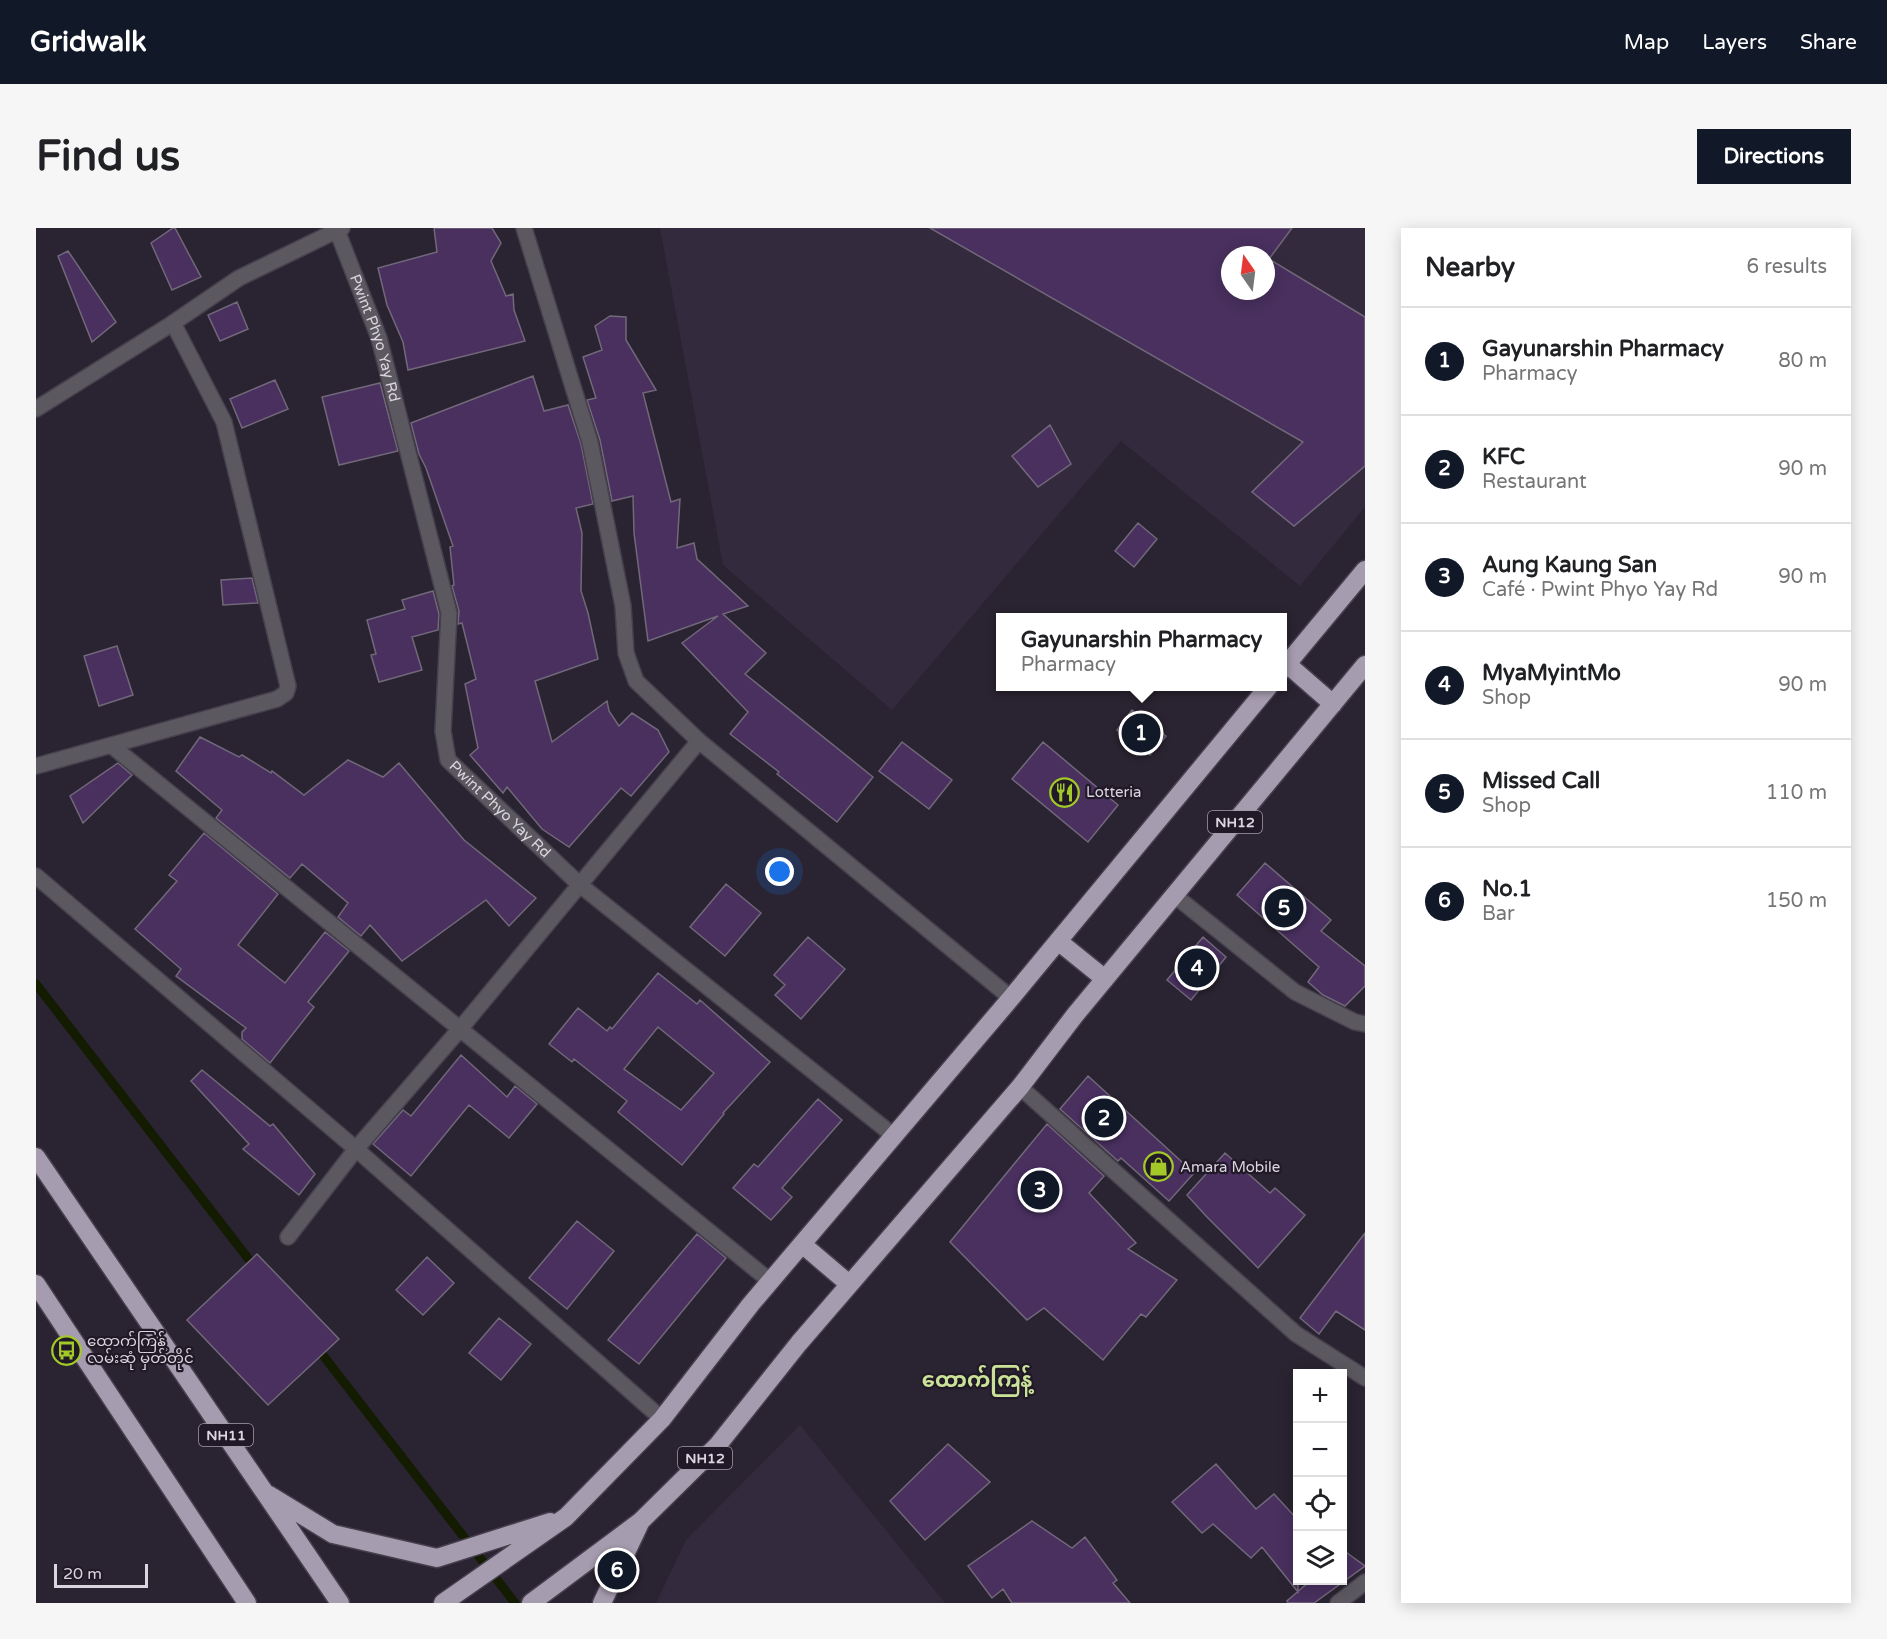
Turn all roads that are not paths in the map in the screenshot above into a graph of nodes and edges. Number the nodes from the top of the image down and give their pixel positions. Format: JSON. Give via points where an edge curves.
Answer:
{"nodes":[{"id":1,"x":524,"y":228,"type":"edge"},
{"id":2,"x":338,"y":229,"type":"edge"},
{"id":3,"x":172,"y":323,"type":"junction"},
{"id":4,"x":36,"y":409,"type":"edge"},
{"id":5,"x":1365,"y":570,"type":"edge"},
{"id":6,"x":1287,"y":663,"type":"edge"},
{"id":7,"x":1365,"y":665,"type":"edge"},
{"id":8,"x":1287,"y":669,"type":"edge"},
{"id":9,"x":1266,"y":691,"type":"edge"},
{"id":10,"x":1333,"y":704,"type":"junction"},
{"id":11,"x":699,"y":741,"type":"junction"},
{"id":12,"x":112,"y":746,"type":"junction"},
{"id":13,"x":36,"y":766,"type":"edge"},
{"id":14,"x":36,"y":876,"type":"edge"},
{"id":15,"x":580,"y":885,"type":"junction"},
{"id":16,"x":1174,"y":895,"type":"junction"},
{"id":17,"x":1058,"y":941,"type":"junction"},
{"id":18,"x":1105,"y":979,"type":"junction"},
{"id":19,"x":1011,"y":998,"type":"junction"},
{"id":20,"x":1365,"y":1024,"type":"edge"},
{"id":21,"x":460,"y":1029,"type":"junction"},
{"id":22,"x":1020,"y":1087,"type":"junction"},
{"id":23,"x":894,"y":1136,"type":"junction"},
{"id":24,"x":356,"y":1149,"type":"junction"},
{"id":25,"x":36,"y":1157,"type":"edge"},
{"id":26,"x":288,"y":1237,"type":"dead end"},
{"id":27,"x":802,"y":1244,"type":"junction"},
{"id":28,"x":770,"y":1281,"type":"junction"},
{"id":29,"x":36,"y":1284,"type":"edge"},
{"id":30,"x":849,"y":1284,"type":"junction"},
{"id":31,"x":1365,"y":1378,"type":"edge"},
{"id":32,"x":662,"y":1419,"type":"junction"},
{"id":33,"x":265,"y":1492,"type":"junction"},
{"id":34,"x":566,"y":1517,"type":"junction"},
{"id":35,"x":641,"y":1521,"type":"junction"},
{"id":36,"x":1365,"y":1582,"type":"edge"},
{"id":37,"x":247,"y":1603,"type":"edge"},
{"id":38,"x":340,"y":1603,"type":"edge"},
{"id":39,"x":443,"y":1603,"type":"edge"},
{"id":40,"x":531,"y":1603,"type":"edge"},
{"id":41,"x":602,"y":1603,"type":"edge"},
{"id":42,"x":1338,"y":1603,"type":"edge"}],
"edges":[{"from":1,"to":11,"type":"street","via":[[590,442],[623,606],[626,652],[636,681]]},
{"from":2,"to":3,"type":"street","via":[[239,278]]},
{"from":2,"to":15,"type":"street","name":"Pwint Phyo Yay Rd","via":[[379,338],[449,613],[443,731],[448,760]]},
{"from":3,"to":4,"type":"street"},
{"from":3,"to":12,"type":"street","via":[[224,422],[288,686],[277,699]]},
{"from":5,"to":6,"type":"highway"},
{"from":7,"to":10,"type":"highway","number":"NH12"},
{"from":8,"to":10,"type":"highway"},
{"from":9,"to":17,"type":"highway"},
{"from":10,"to":16,"type":"highway","number":"NH12"},
{"from":11,"to":15,"type":"street"},
{"from":11,"to":19,"type":"street"},
{"from":12,"to":13,"type":"street"},
{"from":12,"to":21,"type":"street"},
{"from":14,"to":24,"type":"street"},
{"from":15,"to":21,"type":"street"},
{"from":15,"to":23,"type":"street","name":"Pwint Phyo Yay Rd"},
{"from":16,"to":18,"type":"highway","number":"NH12"},
{"from":16,"to":20,"type":"street","via":[[1295,992]]},
{"from":17,"to":18,"type":"highway"},
{"from":17,"to":19,"type":"highway"},
{"from":18,"to":22,"type":"highway","number":"NH12"},
{"from":19,"to":23,"type":"highway"},
{"from":21,"to":24,"type":"street"},
{"from":21,"to":28,"type":"street"},
{"from":22,"to":30,"type":"highway","number":"NH12"},
{"from":22,"to":31,"type":"street","via":[[1296,1334]]},
{"from":23,"to":27,"type":"highway"},
{"from":24,"to":26,"type":"street"},
{"from":24,"to":32,"type":"street"},
{"from":25,"to":33,"type":"highway","number":"NH11"},
{"from":27,"to":28,"type":"highway"},
{"from":27,"to":30,"type":"highway"},
{"from":28,"to":32,"type":"highway"},
{"from":29,"to":37,"type":"highway"},
{"from":30,"to":35,"type":"highway","number":"NH12","via":[[717,1446]]},
{"from":32,"to":34,"type":"highway"},
{"from":33,"to":34,"type":"highway","via":[[333,1534],[437,1557]]},
{"from":33,"to":38,"type":"highway","number":"NH11"},
{"from":34,"to":39,"type":"highway"},
{"from":35,"to":40,"type":"highway","number":"NH12"},
{"from":35,"to":41,"type":"highway"},
{"from":36,"to":42,"type":"street"}]}
